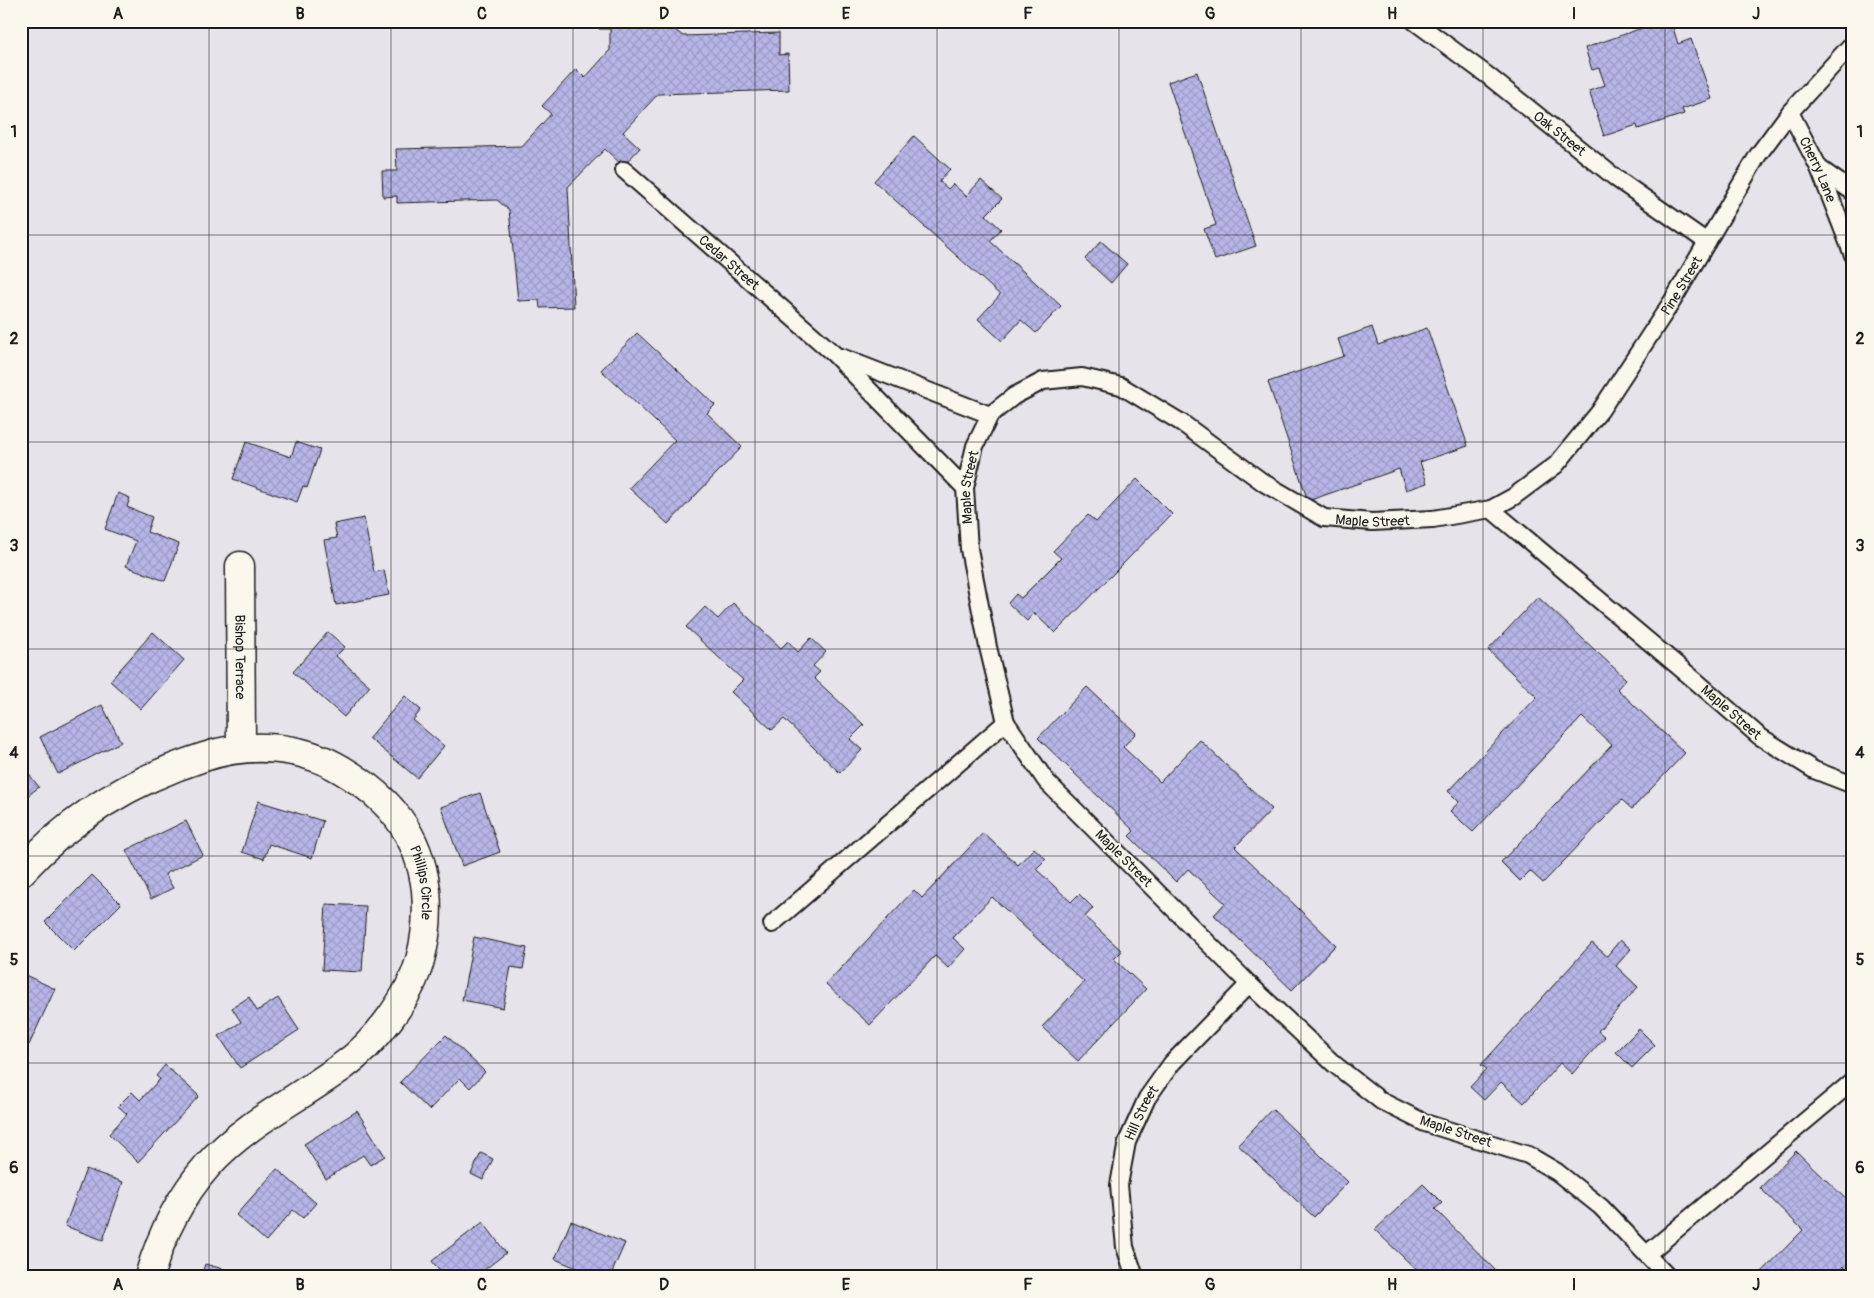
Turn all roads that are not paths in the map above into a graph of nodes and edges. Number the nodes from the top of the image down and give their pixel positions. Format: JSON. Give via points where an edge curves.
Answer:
{"nodes":[{"id":1,"x":1414,"y":21,"type":"edge"},
{"id":2,"x":1853,"y":43,"type":"edge"},
{"id":3,"x":1790,"y":112,"type":"junction"},
{"id":4,"x":1819,"y":168,"type":"junction"},
{"id":5,"x":624,"y":170,"type":"dead end"},
{"id":6,"x":1853,"y":192,"type":"edge"},
{"id":7,"x":1707,"y":242,"type":"junction"},
{"id":8,"x":1853,"y":255,"type":"edge"},
{"id":9,"x":834,"y":354,"type":"junction"},
{"id":10,"x":990,"y":415,"type":"junction"},
{"id":11,"x":965,"y":488,"type":"junction"},
{"id":12,"x":1491,"y":509,"type":"junction"},
{"id":13,"x":240,"y":566,"type":"dead end"},
{"id":14,"x":1006,"y":722,"type":"junction"},
{"id":15,"x":241,"y":748,"type":"junction"},
{"id":16,"x":1853,"y":785,"type":"edge"},
{"id":17,"x":21,"y":872,"type":"edge"},
{"id":18,"x":772,"y":924,"type":"dead end"},
{"id":19,"x":1249,"y":984,"type":"junction"},
{"id":20,"x":1853,"y":1081,"type":"edge"},
{"id":21,"x":1647,"y":1254,"type":"junction"},
{"id":22,"x":149,"y":1277,"type":"edge"},
{"id":23,"x":1135,"y":1277,"type":"edge"},
{"id":24,"x":1668,"y":1277,"type":"edge"}],
"edges":[{"from":1,"to":7,"type":"lane","name":"Oak Street","via":[[1617,179]]},
{"from":2,"to":3,"type":"lane","name":"Pine Street"},
{"from":3,"to":4,"type":"lane","name":"Cherry Lane"},
{"from":3,"to":7,"type":"lane","name":"Pine Street","via":[[1758,154]]},
{"from":4,"to":6,"type":"lane"},
{"from":4,"to":8,"type":"lane","name":"Cherry Lane"},
{"from":5,"to":9,"type":"lane","name":"Cedar Street"},
{"from":7,"to":12,"type":"lane","name":"Pine Street","via":[[1674,300],[1600,411],[1556,465]]},
{"from":9,"to":10,"type":"lane"},
{"from":9,"to":11,"type":"lane","name":"Cedar Street"},
{"from":10,"to":11,"type":"lane","name":"Maple Street","via":[[975,446]]},
{"from":10,"to":12,"type":"lane","name":"Maple Street","via":[[1014,396],[1043,381],[1082,377],[1121,386],[1182,423],[1264,483],[1324,518],[1372,522],[1433,518]]},
{"from":11,"to":14,"type":"lane","name":"Maple Street","via":[[969,549]]},
{"from":12,"to":16,"type":"lane","name":"Maple Street","via":[[1759,736],[1814,770]]},
{"from":13,"to":15,"type":"street","name":"Bishop Terrace"},
{"from":14,"to":18,"type":"lane"},
{"from":14,"to":19,"type":"lane","name":"Maple Street","via":[[1046,780]]},
{"from":15,"to":17,"type":"street","name":"Phillips Circle","via":[[178,766],[117,794],[54,839]]},
{"from":15,"to":22,"type":"street","name":"Phillips Circle","via":[[288,751],[335,765],[378,795],[398,816],[414,843],[424,874],[427,902],[420,961],[392,1016],[370,1041],[345,1065],[264,1118],[208,1165],[173,1215],[159,1243]]},
{"from":19,"to":21,"type":"lane","name":"Maple Street","via":[[1334,1064],[1381,1101],[1425,1123],[1528,1155],[1557,1172],[1601,1207]]},
{"from":19,"to":23,"type":"lane","name":"Hill Street","via":[[1172,1063],[1147,1098],[1127,1142],[1119,1185],[1125,1247]]},
{"from":20,"to":21,"type":"lane"},
{"from":21,"to":24,"type":"lane","name":"Maple Street"}]}
